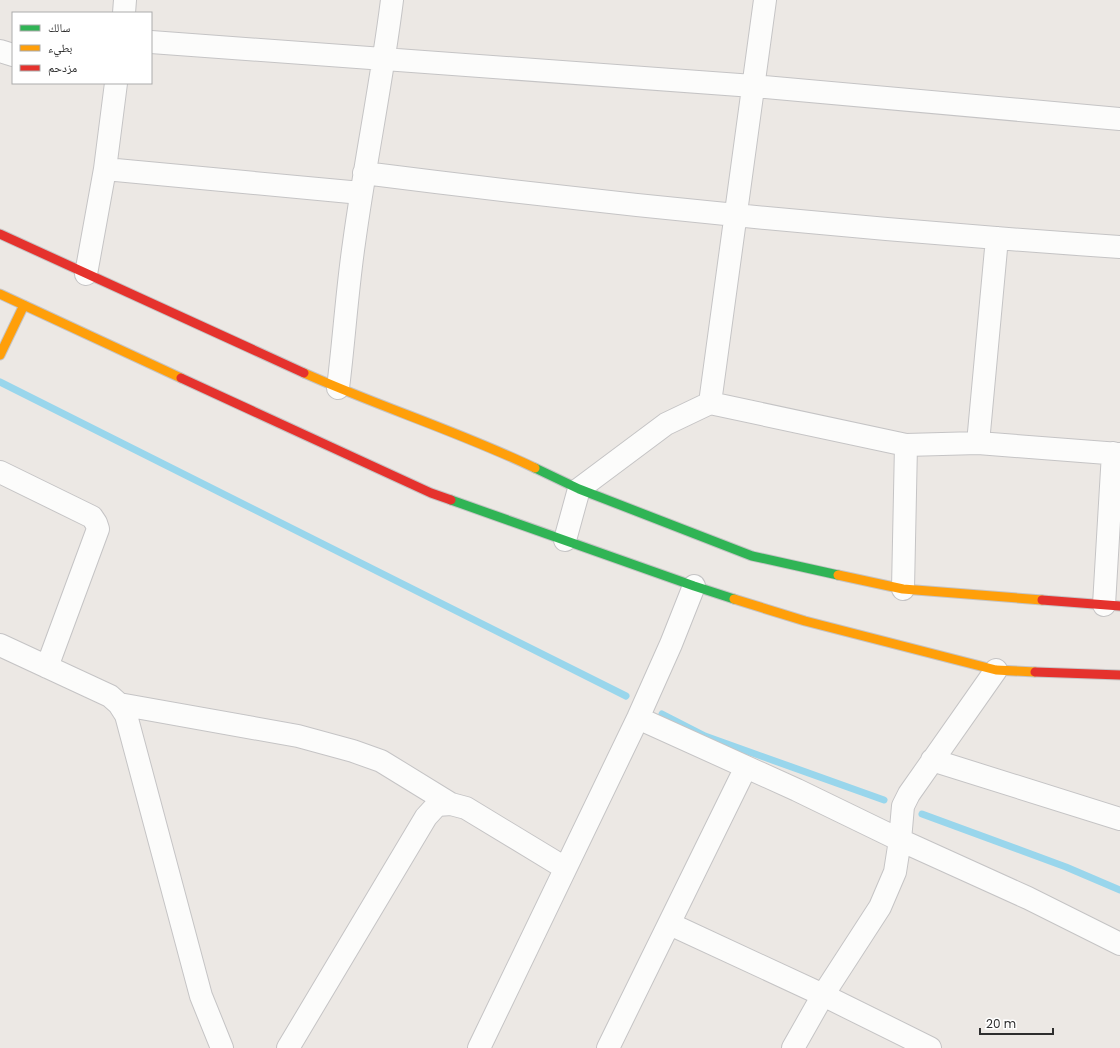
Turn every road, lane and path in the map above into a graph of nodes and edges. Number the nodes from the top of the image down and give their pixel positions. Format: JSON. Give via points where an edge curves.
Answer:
{"nodes":[{"id":1,"x":125,"y":0,"type":"edge"},
{"id":2,"x":392,"y":0,"type":"edge"},
{"id":3,"x":765,"y":0,"type":"edge"},
{"id":4,"x":124,"y":12,"type":"edge"},
{"id":5,"x":152,"y":42,"type":"edge"},
{"id":6,"x":0,"y":50,"type":"edge"},
{"id":7,"x":12,"y":55,"type":"edge"},
{"id":8,"x":384,"y":59,"type":"junction"},
{"id":9,"x":116,"y":84,"type":"edge"},
{"id":10,"x":753,"y":86,"type":"junction"},
{"id":11,"x":1120,"y":119,"type":"edge"},
{"id":12,"x":105,"y":169,"type":"junction"},
{"id":13,"x":363,"y":183,"type":"junction"},
{"id":14,"x":736,"y":216,"type":"junction"},
{"id":15,"x":0,"y":234,"type":"edge"},
{"id":16,"x":997,"y":238,"type":"junction"},
{"id":17,"x":1120,"y":247,"type":"edge"},
{"id":18,"x":86,"y":274,"type":"junction"},
{"id":19,"x":0,"y":294,"type":"edge"},
{"id":20,"x":24,"y":305,"type":"junction"},
{"id":21,"x":0,"y":354,"type":"edge"},
{"id":22,"x":338,"y":388,"type":"junction"},
{"id":23,"x":710,"y":403,"type":"junction"},
{"id":24,"x":978,"y":443,"type":"junction"},
{"id":25,"x":906,"y":446,"type":"junction"},
{"id":26,"x":1116,"y":454,"type":"edge"},
{"id":27,"x":0,"y":472,"type":"edge"},
{"id":28,"x":579,"y":489,"type":"junction"},
{"id":29,"x":565,"y":540,"type":"junction"},
{"id":30,"x":694,"y":586,"type":"junction"},
{"id":31,"x":903,"y":589,"type":"junction"},
{"id":32,"x":1112,"y":605,"type":"edge"},
{"id":33,"x":0,"y":645,"type":"edge"},
{"id":34,"x":47,"y":667,"type":"junction"},
{"id":35,"x":996,"y":670,"type":"junction"},
{"id":36,"x":1120,"y":675,"type":"edge"},
{"id":37,"x":120,"y":704,"type":"junction"},
{"id":38,"x":638,"y":718,"type":"junction"},
{"id":39,"x":932,"y":760,"type":"junction"},
{"id":40,"x":746,"y":767,"type":"junction"},
{"id":41,"x":451,"y":804,"type":"junction"},
{"id":42,"x":1120,"y":820,"type":"edge"},
{"id":43,"x":900,"y":840,"type":"junction"},
{"id":44,"x":565,"y":868,"type":"junction"},
{"id":45,"x":670,"y":924,"type":"junction"},
{"id":46,"x":1120,"y":944,"type":"edge"},
{"id":47,"x":823,"y":995,"type":"junction"},
{"id":48,"x":222,"y":1048,"type":"edge"},
{"id":49,"x":288,"y":1048,"type":"edge"},
{"id":50,"x":479,"y":1048,"type":"edge"},
{"id":51,"x":608,"y":1048,"type":"edge"},
{"id":52,"x":793,"y":1048,"type":"edge"},
{"id":53,"x":930,"y":1048,"type":"edge"}],
"edges":[{"from":1,"to":4,"type":"street"},
{"from":2,"to":8,"type":"street"},
{"from":3,"to":10,"type":"street"},
{"from":5,"to":8,"type":"street"},
{"from":6,"to":7,"type":"street"},
{"from":8,"to":10,"type":"street"},
{"from":8,"to":13,"type":"street"},
{"from":9,"to":12,"type":"street"},
{"from":10,"to":11,"type":"street"},
{"from":10,"to":14,"type":"street"},
{"from":12,"to":13,"type":"street"},
{"from":12,"to":18,"type":"street"},
{"from":13,"to":14,"type":"street","via":[[454,184]]},
{"from":13,"to":22,"type":"street"},
{"from":14,"to":16,"type":"street"},
{"from":14,"to":23,"type":"street"},
{"from":15,"to":18,"type":"main road"},
{"from":16,"to":17,"type":"street"},
{"from":16,"to":24,"type":"street"},
{"from":18,"to":22,"type":"main road"},
{"from":19,"to":20,"type":"main road"},
{"from":20,"to":21,"type":"main road"},
{"from":20,"to":29,"type":"main road","via":[[431,493]]},
{"from":22,"to":28,"type":"main road","via":[[496,449]]},
{"from":23,"to":25,"type":"street"},
{"from":23,"to":28,"type":"street","via":[[666,424]]},
{"from":24,"to":25,"type":"street"},
{"from":24,"to":26,"type":"street"},
{"from":25,"to":31,"type":"street"},
{"from":26,"to":32,"type":"street"},
{"from":27,"to":34,"type":"street","via":[[92,517],[98,530]]},
{"from":28,"to":29,"type":"street"},
{"from":28,"to":31,"type":"main road","via":[[752,556]]},
{"from":29,"to":30,"type":"main road"},
{"from":30,"to":35,"type":"main road","via":[[805,621]]},
{"from":30,"to":38,"type":"street"},
{"from":31,"to":32,"type":"main road"},
{"from":33,"to":34,"type":"street"},
{"from":34,"to":37,"type":"street","via":[[110,696]]},
{"from":35,"to":36,"type":"main road"},
{"from":35,"to":39,"type":"street"},
{"from":37,"to":41,"type":"street","via":[[298,736],[353,751],[381,761]]},
{"from":37,"to":48,"type":"street","via":[[126,715],[200,996]]},
{"from":38,"to":40,"type":"street"},
{"from":38,"to":44,"type":"street"},
{"from":39,"to":42,"type":"street"},
{"from":39,"to":43,"type":"street","via":[[903,806]]},
{"from":40,"to":43,"type":"street"},
{"from":40,"to":45,"type":"street"},
{"from":41,"to":44,"type":"street","via":[[466,808]]},
{"from":41,"to":49,"type":"street","via":[[437,805],[426,817]]},
{"from":43,"to":46,"type":"street","via":[[1028,898]]},
{"from":43,"to":47,"type":"street","via":[[894,872],[880,907]]},
{"from":44,"to":50,"type":"street"},
{"from":45,"to":47,"type":"street"},
{"from":45,"to":51,"type":"street"},
{"from":47,"to":52,"type":"street"},
{"from":47,"to":53,"type":"street"}]}
